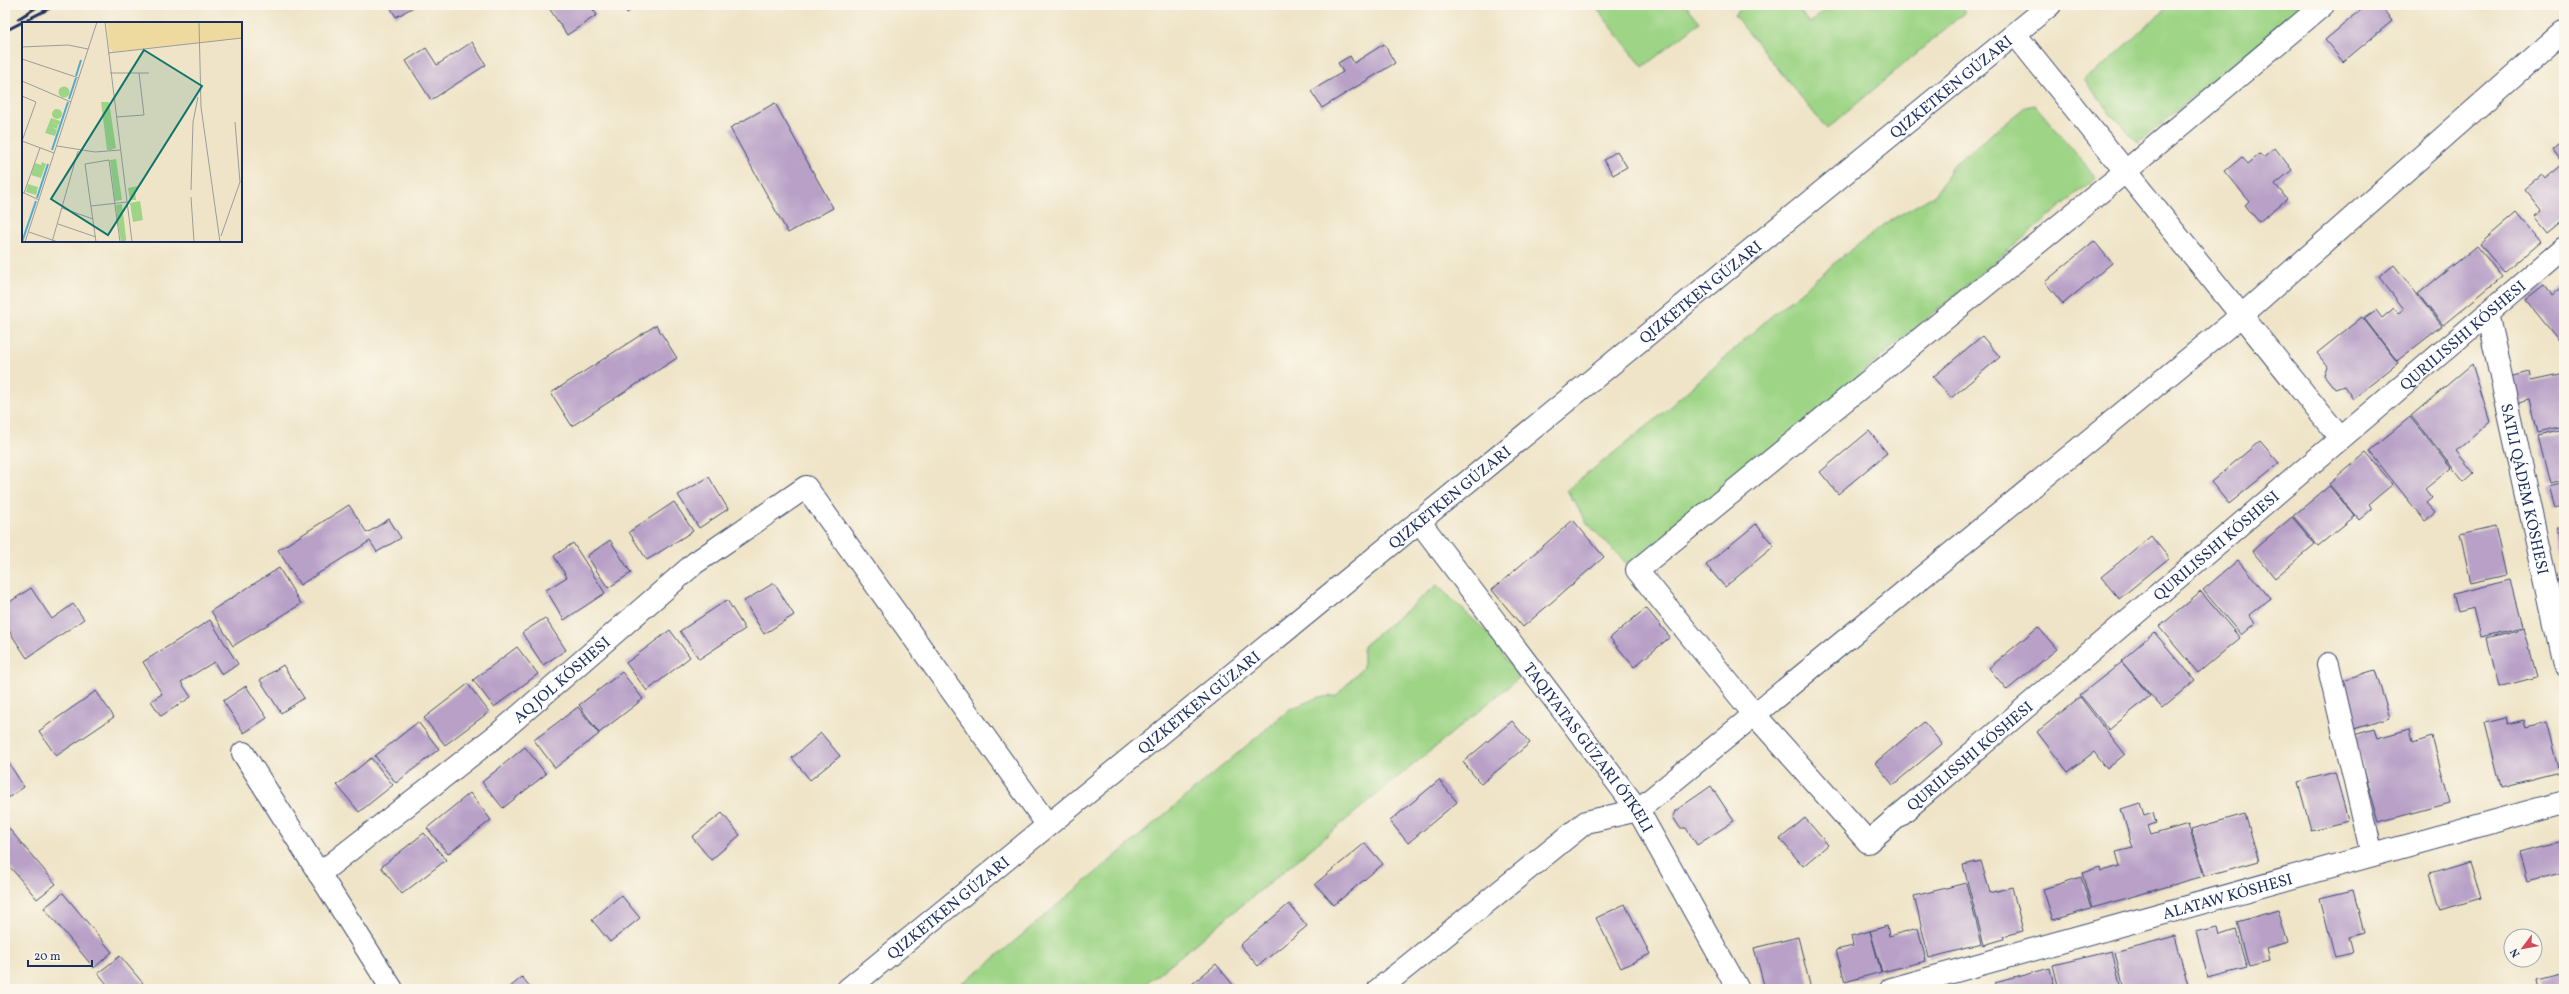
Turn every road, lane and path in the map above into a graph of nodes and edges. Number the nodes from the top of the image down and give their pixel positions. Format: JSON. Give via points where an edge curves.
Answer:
{"nodes":[{"id":1,"x":2050,"y":5,"type":"edge"},
{"id":2,"x":2323,"y":5,"type":"edge"},
{"id":3,"x":2564,"y":31,"type":"edge"},
{"id":4,"x":2015,"y":34,"type":"junction"},
{"id":5,"x":2126,"y":171,"type":"junction"},
{"id":6,"x":2564,"y":248,"type":"edge"},
{"id":7,"x":2487,"y":313,"type":"junction"},
{"id":8,"x":2242,"y":315,"type":"junction"},
{"id":9,"x":2340,"y":438,"type":"junction"},
{"id":10,"x":1418,"y":521,"type":"junction"},
{"id":11,"x":2328,"y":664,"type":"dead end"},
{"id":12,"x":2564,"y":665,"type":"edge"},
{"id":13,"x":1754,"y":714,"type":"junction"},
{"id":14,"x":243,"y":753,"type":"dead end"},
{"id":15,"x":2564,"y":802,"type":"edge"},
{"id":16,"x":1638,"y":810,"type":"junction"},
{"id":17,"x":1047,"y":824,"type":"junction"},
{"id":18,"x":2372,"y":855,"type":"junction"},
{"id":19,"x":319,"y":874,"type":"junction"},
{"id":20,"x":392,"y":989,"type":"edge"},
{"id":21,"x":848,"y":989,"type":"edge"},
{"id":22,"x":1379,"y":989,"type":"edge"},
{"id":23,"x":1738,"y":989,"type":"edge"},
{"id":24,"x":1891,"y":989,"type":"edge"}],
"edges":[{"from":1,"to":4,"type":"street"},
{"from":2,"to":5,"type":"street"},
{"from":3,"to":8,"type":"street"},
{"from":4,"to":5,"type":"street"},
{"from":4,"to":10,"type":"street"},
{"from":5,"to":8,"type":"street"},
{"from":5,"to":13,"type":"street","via":[[1636,570]]},
{"from":6,"to":7,"type":"street"},
{"from":7,"to":9,"type":"street"},
{"from":7,"to":12,"type":"street"},
{"from":8,"to":9,"type":"street"},
{"from":8,"to":13,"type":"street"},
{"from":9,"to":13,"type":"street","via":[[1868,842]]},
{"from":10,"to":16,"type":"street"},
{"from":10,"to":17,"type":"street"},
{"from":11,"to":18,"type":"street"},
{"from":13,"to":16,"type":"street"},
{"from":14,"to":19,"type":"street"},
{"from":15,"to":18,"type":"street","name":"ALATAW KÓSHESI"},
{"from":16,"to":22,"type":"street","via":[[1586,822]]},
{"from":16,"to":23,"type":"street"},
{"from":17,"to":19,"type":"street","name":"AQ JOL KÓSHESI","via":[[806,487],[695,563],[497,735]]},
{"from":17,"to":21,"type":"street"},
{"from":18,"to":24,"type":"street","name":"ALATAW KÓSHESI"},
{"from":19,"to":20,"type":"street"}]}
